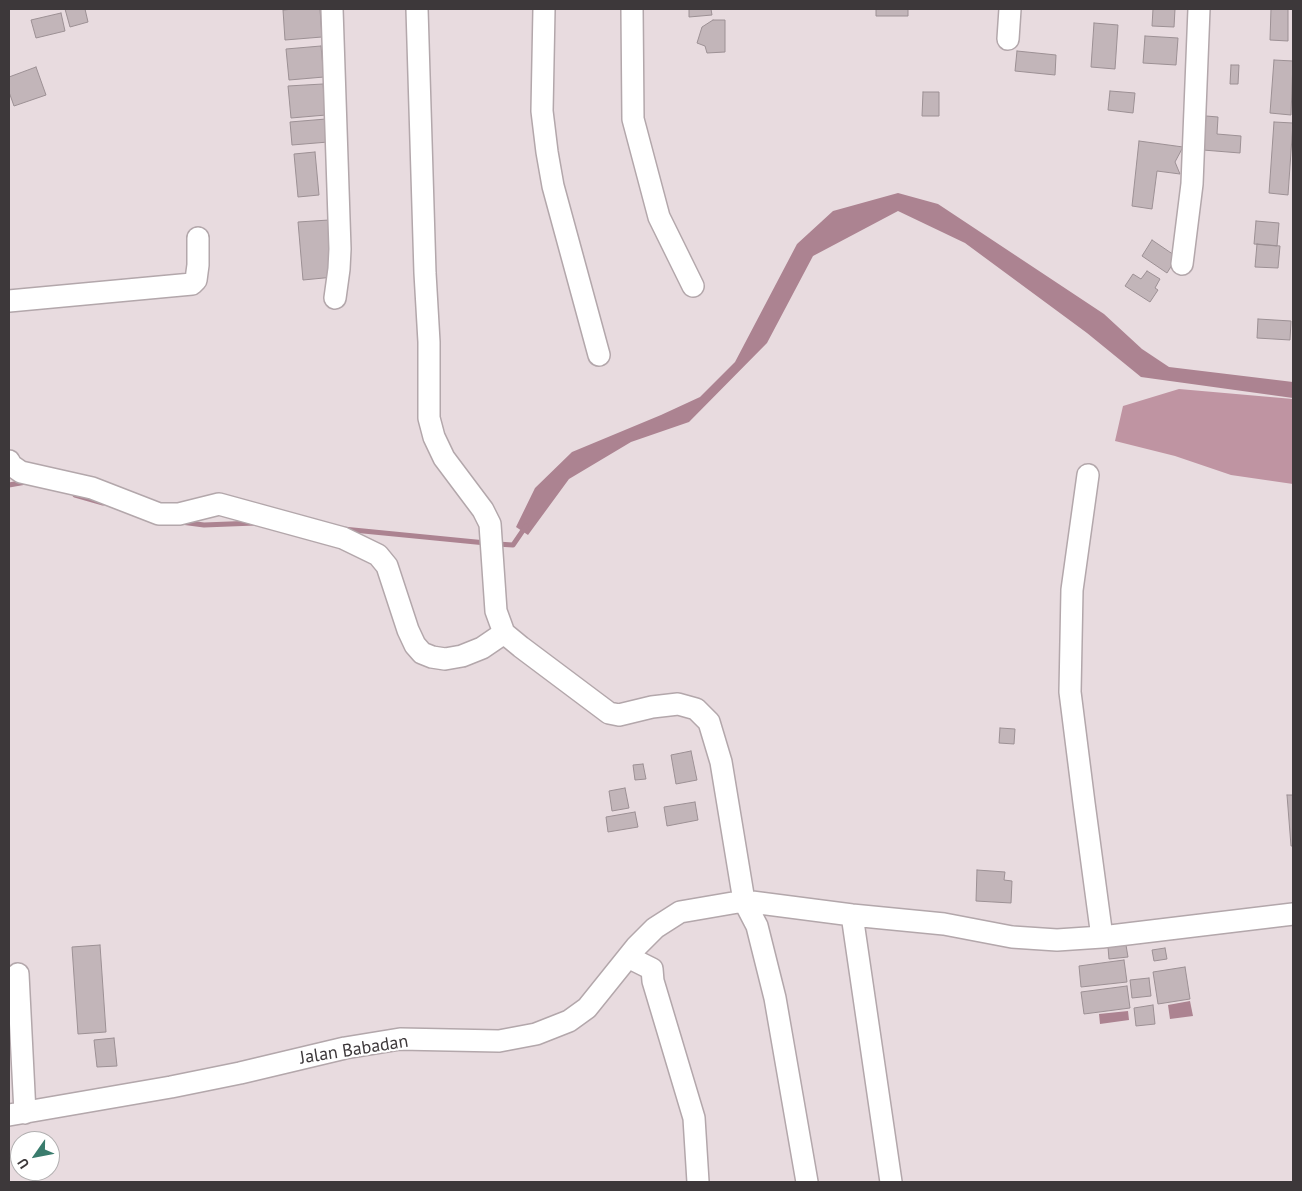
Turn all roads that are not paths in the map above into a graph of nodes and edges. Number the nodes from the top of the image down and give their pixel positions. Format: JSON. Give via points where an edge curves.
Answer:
{"nodes":[{"id":1,"x":332,"y":9,"type":"edge"},
{"id":2,"x":417,"y":9,"type":"edge"},
{"id":3,"x":544,"y":9,"type":"edge"},
{"id":4,"x":632,"y":9,"type":"edge"},
{"id":5,"x":1010,"y":9,"type":"edge"},
{"id":6,"x":1198,"y":9,"type":"edge"},
{"id":7,"x":1008,"y":39,"type":"dead end"},
{"id":8,"x":198,"y":238,"type":"dead end"},
{"id":9,"x":1182,"y":264,"type":"dead end"},
{"id":10,"x":693,"y":286,"type":"dead end"},
{"id":11,"x":335,"y":298,"type":"dead end"},
{"id":12,"x":9,"y":301,"type":"edge"},
{"id":13,"x":599,"y":355,"type":"dead end"},
{"id":14,"x":9,"y":461,"type":"edge"},
{"id":15,"x":1088,"y":475,"type":"dead end"},
{"id":16,"x":504,"y":633,"type":"junction"},
{"id":17,"x":744,"y":901,"type":"junction"},
{"id":18,"x":1293,"y":914,"type":"edge"},
{"id":19,"x":852,"y":915,"type":"junction"},
{"id":20,"x":1102,"y":937,"type":"junction"},
{"id":21,"x":628,"y":957,"type":"junction"},
{"id":22,"x":18,"y":974,"type":"dead end"},
{"id":23,"x":17,"y":1114,"type":"edge"},
{"id":24,"x":698,"y":1182,"type":"edge"},
{"id":25,"x":807,"y":1182,"type":"edge"},
{"id":26,"x":891,"y":1182,"type":"edge"}],
"edges":[{"from":1,"to":11,"type":"street","via":[[340,249]]},
{"from":2,"to":16,"type":"street","via":[[429,418],[444,458],[490,524],[496,611]]},
{"from":3,"to":13,"type":"street","via":[[542,111],[547,152],[553,186]]},
{"from":4,"to":10,"type":"street","via":[[633,119],[659,217]]},
{"from":5,"to":7,"type":"street"},
{"from":6,"to":9,"type":"street","via":[[1192,192]]},
{"from":8,"to":12,"type":"street","via":[[198,265],[196,280],[192,284]]},
{"from":14,"to":16,"type":"street","via":[[21,472],[92,488],[159,514],[179,514],[219,504],[343,538],[378,556],[387,566],[414,645],[432,657],[462,656],[482,648]]},
{"from":15,"to":20,"type":"street","via":[[1072,590],[1070,692]]},
{"from":16,"to":17,"type":"street","via":[[609,713],[618,715],[678,704],[696,709],[709,722],[721,762]]},
{"from":17,"to":19,"type":"street","name":"Jalan Babadan"},
{"from":17,"to":21,"type":"street","name":"Jalan Babadan","via":[[680,912],[655,928]]},
{"from":17,"to":25,"type":"street","via":[[757,926],[775,998]]},
{"from":18,"to":20,"type":"street","name":"Jalan Babadan"},
{"from":19,"to":20,"type":"street","name":"Jalan Babadan","via":[[944,924],[1012,937],[1057,940]]},
{"from":19,"to":26,"type":"street"},
{"from":21,"to":23,"type":"street","name":"Jalan Babadan","via":[[587,1008],[569,1021],[536,1034],[499,1041],[400,1039],[171,1087]]},
{"from":21,"to":24,"type":"street","via":[[652,969],[694,1118]]},
{"from":22,"to":23,"type":"street"}]}
